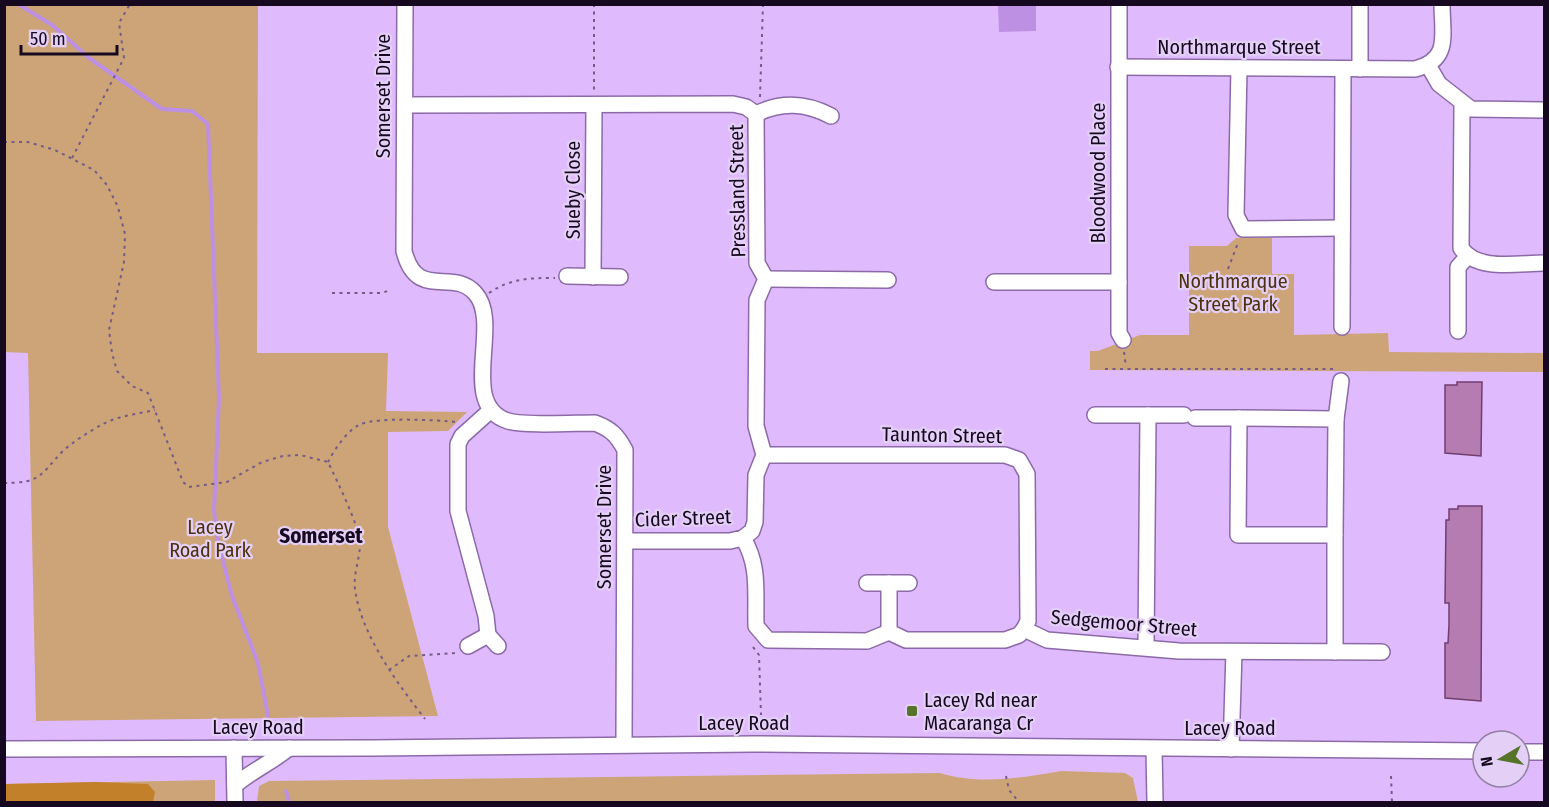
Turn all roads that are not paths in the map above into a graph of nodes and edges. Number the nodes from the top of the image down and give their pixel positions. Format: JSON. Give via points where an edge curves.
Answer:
{"nodes":[{"id":1,"x":405,"y":4,"type":"edge"},
{"id":2,"x":1119,"y":4,"type":"edge"},
{"id":3,"x":1360,"y":4,"type":"edge"},
{"id":4,"x":1442,"y":4,"type":"edge"},
{"id":5,"x":1428,"y":65,"type":"junction"},
{"id":6,"x":1118,"y":67,"type":"junction"},
{"id":7,"x":1239,"y":68,"type":"junction"},
{"id":8,"x":1343,"y":69,"type":"junction"},
{"id":9,"x":1360,"y":69,"type":"junction"},
{"id":10,"x":1462,"y":104,"type":"junction"},
{"id":11,"x":405,"y":105,"type":"junction"},
{"id":12,"x":594,"y":105,"type":"junction"},
{"id":13,"x":1545,"y":110,"type":"edge"},
{"id":14,"x":756,"y":114,"type":"junction"},
{"id":15,"x":831,"y":116,"type":"dead end"},
{"id":16,"x":1342,"y":228,"type":"junction"},
{"id":17,"x":1467,"y":257,"type":"junction"},
{"id":18,"x":1545,"y":263,"type":"edge"},
{"id":19,"x":567,"y":276,"type":"road end"},
{"id":20,"x":593,"y":277,"type":"junction"},
{"id":21,"x":621,"y":277,"type":"dead end"},
{"id":22,"x":765,"y":279,"type":"junction"},
{"id":23,"x":888,"y":280,"type":"dead end"},
{"id":24,"x":994,"y":282,"type":"dead end"},
{"id":25,"x":1119,"y":282,"type":"junction"},
{"id":26,"x":1342,"y":327,"type":"dead end"},
{"id":27,"x":1458,"y":332,"type":"dead end"},
{"id":28,"x":1123,"y":340,"type":"dead end"},
{"id":29,"x":1341,"y":381,"type":"road end"},
{"id":30,"x":491,"y":410,"type":"junction"},
{"id":31,"x":1095,"y":415,"type":"dead end"},
{"id":32,"x":1148,"y":415,"type":"junction"},
{"id":33,"x":1239,"y":418,"type":"junction"},
{"id":34,"x":1336,"y":419,"type":"junction"},
{"id":35,"x":764,"y":455,"type":"junction"},
{"id":36,"x":1335,"y":535,"type":"junction"},
{"id":37,"x":743,"y":538,"type":"junction"},
{"id":38,"x":625,"y":541,"type":"junction"},
{"id":39,"x":867,"y":583,"type":"dead end"},
{"id":40,"x":889,"y":583,"type":"junction"},
{"id":41,"x":909,"y":583,"type":"dead end"},
{"id":42,"x":1024,"y":629,"type":"junction"},
{"id":43,"x":889,"y":632,"type":"junction"},
{"id":44,"x":468,"y":646,"type":"road end"},
{"id":45,"x":1146,"y":647,"type":"junction"},
{"id":46,"x":1234,"y":652,"type":"junction"},
{"id":47,"x":1335,"y":652,"type":"junction"},
{"id":48,"x":1382,"y":652,"type":"dead end"},
{"id":49,"x":624,"y":744,"type":"junction"},
{"id":50,"x":4,"y":748,"type":"edge"},
{"id":51,"x":234,"y":748,"type":"junction"},
{"id":52,"x":289,"y":748,"type":"junction"},
{"id":53,"x":1154,"y":749,"type":"junction"},
{"id":54,"x":1231,"y":749,"type":"junction"},
{"id":55,"x":1471,"y":751,"type":"edge"},
{"id":56,"x":235,"y":785,"type":"junction"},
{"id":57,"x":235,"y":802,"type":"edge"},
{"id":58,"x":1155,"y":802,"type":"edge"}],
"edges":[{"from":1,"to":11,"type":"street","name":"Somerset Drive"},
{"from":2,"to":6,"type":"street","name":"Bloodwood Place"},
{"from":3,"to":9,"type":"street"},
{"from":4,"to":5,"type":"street","via":[[1442,53]]},
{"from":5,"to":9,"type":"street","name":"Northmarque Street","via":[[1415,69]]},
{"from":5,"to":10,"type":"street","via":[[1440,84]]},
{"from":6,"to":7,"type":"street","name":"Northmarque Street"},
{"from":6,"to":25,"type":"street","name":"Bloodwood Place"},
{"from":7,"to":8,"type":"street","name":"Northmarque Street"},
{"from":7,"to":16,"type":"street","via":[[1236,215],[1243,229]]},
{"from":8,"to":9,"type":"street","name":"Northmarque Street"},
{"from":8,"to":16,"type":"street"},
{"from":10,"to":13,"type":"street","via":[[1471,109]]},
{"from":10,"to":17,"type":"street","via":[[1461,248]]},
{"from":11,"to":12,"type":"street","name":"Pressland Street"},
{"from":11,"to":30,"type":"street","name":"Somerset Drive","via":[[404,251],[408,266],[428,282],[462,284],[480,300],[484,315],[483,390]]},
{"from":12,"to":14,"type":"street","name":"Pressland Street","via":[[733,104]]},
{"from":12,"to":20,"type":"street","name":"Sueby Close"},
{"from":14,"to":15,"type":"street","via":[[771,106],[785,105],[812,106]]},
{"from":14,"to":22,"type":"street","name":"Pressland Street","via":[[757,263]]},
{"from":16,"to":26,"type":"street"},
{"from":17,"to":18,"type":"street","via":[[1477,262]]},
{"from":17,"to":27,"type":"street","via":[[1458,267]]},
{"from":19,"to":20,"type":"street"},
{"from":20,"to":21,"type":"street"},
{"from":22,"to":23,"type":"street"},
{"from":22,"to":35,"type":"street","name":"Pressland Street","via":[[756,311],[756,426]]},
{"from":24,"to":25,"type":"street"},
{"from":25,"to":28,"type":"street","name":"Bloodwood Place","via":[[1119,333]]},
{"from":29,"to":34,"type":"street"},
{"from":30,"to":38,"type":"street","name":"Somerset Drive","via":[[508,421],[595,423],[617,436],[625,450]]},
{"from":30,"to":44,"type":"street","via":[[458,444],[460,523],[493,640]]},
{"from":31,"to":32,"type":"street"},
{"from":32,"to":33,"type":"street"},
{"from":32,"to":45,"type":"street"},
{"from":33,"to":34,"type":"street"},
{"from":33,"to":36,"type":"street","via":[[1238,535]]},
{"from":34,"to":36,"type":"street"},
{"from":35,"to":37,"type":"street","via":[[756,475],[755,522]]},
{"from":35,"to":42,"type":"street","name":"Taunton Street","via":[[1005,455],[1019,460],[1027,474],[1028,621]]},
{"from":36,"to":47,"type":"street"},
{"from":37,"to":38,"type":"street","name":"Cider Street"},
{"from":37,"to":43,"type":"street","via":[[755,565],[756,626],[768,640],[867,641]]},
{"from":38,"to":49,"type":"street","name":"Somerset Drive"},
{"from":39,"to":40,"type":"street"},
{"from":40,"to":41,"type":"street"},
{"from":40,"to":43,"type":"street"},
{"from":42,"to":43,"type":"street","name":"Sedgemoor Street","via":[[1005,640],[906,640]]},
{"from":42,"to":45,"type":"street","name":"Sedgemoor Street","via":[[1047,640]]},
{"from":45,"to":46,"type":"street","name":"Sedgemoor Street"},
{"from":46,"to":47,"type":"street","name":"Sedgemoor Street"},
{"from":46,"to":54,"type":"street"},
{"from":47,"to":48,"type":"street","name":"Sedgemoor Street"},
{"from":49,"to":52,"type":"street","name":"Lacey Road"},
{"from":49,"to":53,"type":"street","name":"Lacey Road"},
{"from":50,"to":51,"type":"street","name":"Lacey Road"},
{"from":51,"to":52,"type":"street","name":"Lacey Road"},
{"from":51,"to":56,"type":"street"},
{"from":52,"to":56,"type":"street"},
{"from":53,"to":54,"type":"street","name":"Lacey Road"},
{"from":53,"to":58,"type":"street"},
{"from":54,"to":55,"type":"street","name":"Lacey Road"},
{"from":56,"to":57,"type":"street"}]}
